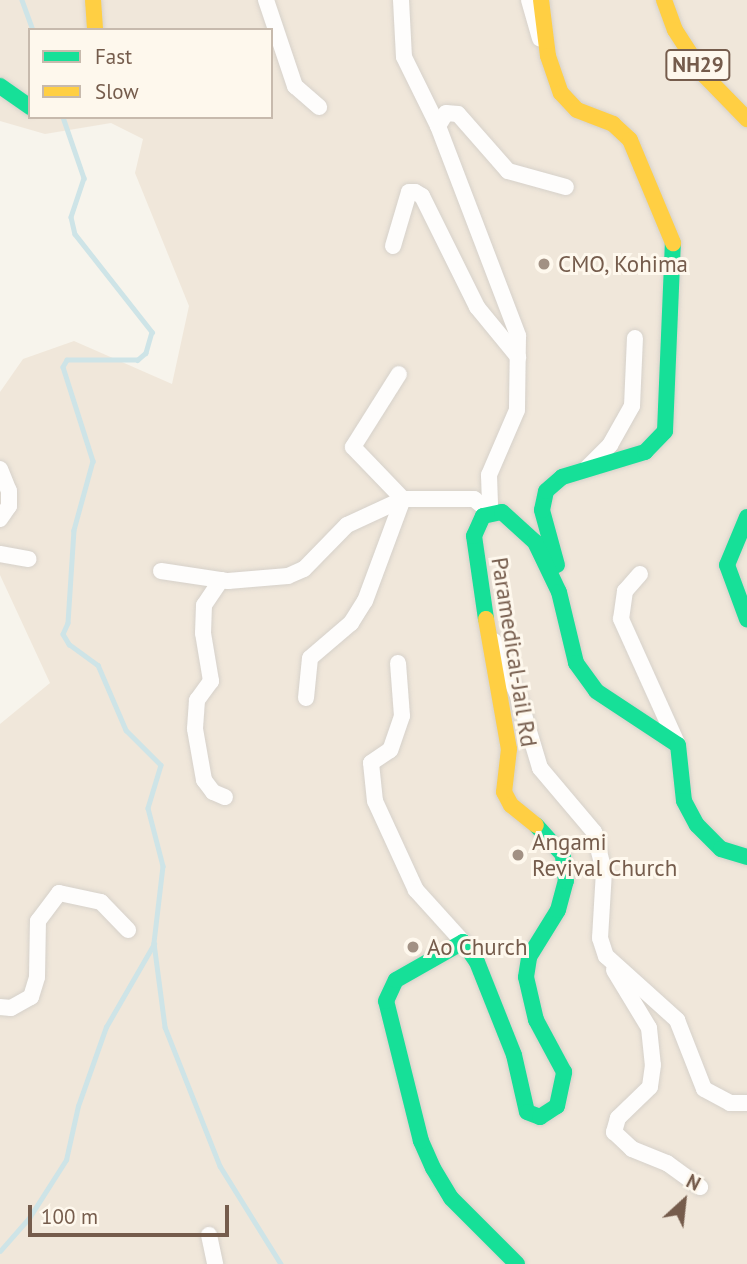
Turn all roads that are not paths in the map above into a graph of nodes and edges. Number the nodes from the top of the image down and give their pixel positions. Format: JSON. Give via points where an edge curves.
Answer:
{"nodes":[{"id":1,"x":93,"y":0,"type":"edge"},
{"id":2,"x":266,"y":0,"type":"edge"},
{"id":3,"x":401,"y":0,"type":"edge"},
{"id":4,"x":528,"y":0,"type":"edge"},
{"id":5,"x":541,"y":0,"type":"edge"},
{"id":6,"x":664,"y":0,"type":"edge"},
{"id":7,"x":95,"y":28,"type":"edge"},
{"id":8,"x":548,"y":56,"type":"junction"},
{"id":9,"x":0,"y":86,"type":"edge"},
{"id":10,"x":28,"y":106,"type":"edge"},
{"id":11,"x":319,"y":107,"type":"dead end"},
{"id":12,"x":747,"y":118,"type":"edge"},
{"id":13,"x":438,"y":126,"type":"junction"},
{"id":14,"x":566,"y":187,"type":"dead end"},
{"id":15,"x":393,"y":246,"type":"dead end"},
{"id":16,"x":635,"y":338,"type":"dead end"},
{"id":17,"x":518,"y":358,"type":"junction"},
{"id":18,"x":399,"y":374,"type":"dead end"},
{"id":19,"x":0,"y":469,"type":"edge"},
{"id":20,"x":585,"y":470,"type":"junction"},
{"id":21,"x":403,"y":499,"type":"junction"},
{"id":22,"x":490,"y":512,"type":"junction"},
{"id":23,"x":747,"y":517,"type":"edge"},
{"id":24,"x":0,"y":519,"type":"edge"},
{"id":25,"x":0,"y":554,"type":"edge"},
{"id":26,"x":29,"y":559,"type":"dead end"},
{"id":27,"x":161,"y":571,"type":"dead end"},
{"id":28,"x":640,"y":574,"type":"dead end"},
{"id":29,"x":222,"y":580,"type":"junction"},
{"id":30,"x":559,"y":592,"type":"junction"},
{"id":31,"x":747,"y":619,"type":"edge"},
{"id":32,"x":488,"y":630,"type":"junction"},
{"id":33,"x":398,"y":663,"type":"dead end"},
{"id":34,"x":306,"y":698,"type":"dead end"},
{"id":35,"x":678,"y":745,"type":"junction"},
{"id":36,"x":225,"y":797,"type":"dead end"},
{"id":37,"x":747,"y":857,"type":"edge"},
{"id":38,"x":128,"y":930,"type":"dead end"},
{"id":39,"x":463,"y":942,"type":"junction"},
{"id":40,"x":606,"y":956,"type":"junction"},
{"id":41,"x":0,"y":1007,"type":"edge"},
{"id":42,"x":704,"y":1089,"type":"junction"},
{"id":43,"x":747,"y":1103,"type":"edge"},
{"id":44,"x":747,"y":1114,"type":"edge"},
{"id":45,"x":700,"y":1187,"type":"dead end"},
{"id":46,"x":209,"y":1235,"type":"dead end"},
{"id":47,"x":215,"y":1264,"type":"edge"},
{"id":48,"x":517,"y":1264,"type":"edge"}],
"edges":[{"from":1,"to":7,"type":"main road"},
{"from":2,"to":11,"type":"street","via":[[295,86]]},
{"from":3,"to":13,"type":"street","via":[[404,57]]},
{"from":4,"to":8,"type":"street"},
{"from":5,"to":8,"type":"main road"},
{"from":6,"to":12,"type":"main road","number":"NH29","via":[[675,30],[704,75]]},
{"from":8,"to":20,"type":"main road","via":[[561,93],[577,110],[613,124],[630,140],[666,218],[676,252],[667,333],[665,431],[645,452]]},
{"from":9,"to":10,"type":"main road"},
{"from":13,"to":14,"type":"street","via":[[446,113],[458,114],[508,171]]},
{"from":13,"to":17,"type":"street","via":[[510,309]]},
{"from":15,"to":17,"type":"street","via":[[410,192],[415,192],[422,196],[477,307]]},
{"from":16,"to":20,"type":"street","via":[[636,376],[628,415],[610,445]]},
{"from":17,"to":22,"type":"street","via":[[517,410],[489,475]]},
{"from":18,"to":21,"type":"street","via":[[353,447]]},
{"from":19,"to":24,"type":"street","via":[[9,491],[9,506]]},
{"from":20,"to":30,"type":"main road","via":[[562,477],[543,499]]},
{"from":21,"to":22,"type":"street","via":[[474,499]]},
{"from":21,"to":29,"type":"street","via":[[347,525],[304,569],[288,576]]},
{"from":21,"to":34,"type":"street","via":[[365,601],[351,623],[310,658]]},
{"from":22,"to":30,"type":"main road","name":"Paramedical-Jail Rd","via":[[510,518],[535,542]]},
{"from":22,"to":32,"type":"main road","name":"Paramedical-Jail Rd","via":[[483,516],[474,536]]},
{"from":23,"to":31,"type":"main road","via":[[726,565]]},
{"from":25,"to":26,"type":"street"},
{"from":27,"to":29,"type":"street"},
{"from":28,"to":35,"type":"street","via":[[625,591],[621,619]]},
{"from":29,"to":36,"type":"street","via":[[204,605],[203,633],[211,681],[197,700],[194,729],[204,780],[213,792]]},
{"from":30,"to":35,"type":"main road","name":"Paramedical-Jail Rd","via":[[576,663],[596,691]]},
{"from":32,"to":39,"type":"main road","name":"Paramedical-Jail Rd","via":[[509,749],[504,792],[511,805],[553,840],[563,855],[566,881],[558,910],[529,957],[526,977],[536,1020],[564,1072],[557,1106],[540,1116],[527,1112],[514,1055],[477,962]]},
{"from":32,"to":40,"type":"street","via":[[520,698],[540,768],[594,832],[604,871],[600,938]]},
{"from":33,"to":39,"type":"street","via":[[402,716],[390,750],[371,763],[375,801],[416,890]]},
{"from":35,"to":37,"type":"main road","via":[[684,801],[697,825],[720,849]]},
{"from":38,"to":41,"type":"street","via":[[101,902],[60,893],[38,921],[37,977],[31,997],[12,1008]]},
{"from":39,"to":48,"type":"main road","via":[[396,980],[386,1001],[421,1141],[433,1168],[451,1198]]},
{"from":40,"to":42,"type":"street","via":[[677,1020]]},
{"from":40,"to":45,"type":"street","via":[[643,1013],[652,1044],[650,1087],[618,1118],[614,1132],[632,1149],[667,1163]]},
{"from":42,"to":43,"type":"street","via":[[730,1103]]},
{"from":42,"to":44,"type":"street","via":[[708,1103],[719,1111]]},
{"from":46,"to":47,"type":"street"}]}
